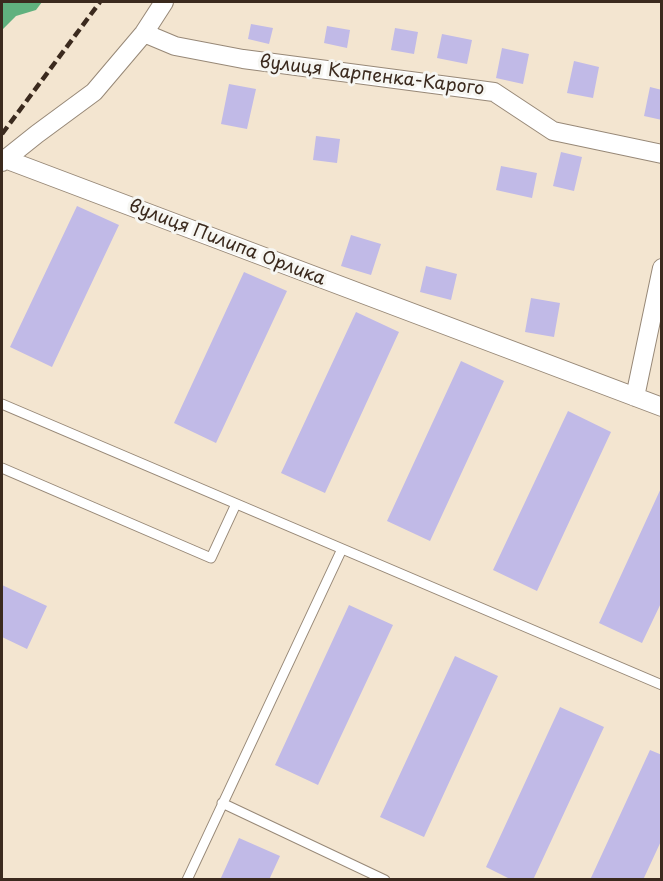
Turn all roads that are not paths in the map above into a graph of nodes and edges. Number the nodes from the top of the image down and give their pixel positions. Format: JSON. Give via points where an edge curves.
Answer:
{"nodes":[{"id":1,"x":164,"y":2,"type":"edge"},
{"id":2,"x":144,"y":33,"type":"junction"},
{"id":3,"x":662,"y":154,"type":"edge"},
{"id":4,"x":3,"y":160,"type":"edge"},
{"id":5,"x":662,"y":268,"type":"edge"},
{"id":6,"x":635,"y":397,"type":"junction"},
{"id":7,"x":2,"y":404,"type":"edge"},
{"id":8,"x":662,"y":407,"type":"edge"},
{"id":9,"x":2,"y":468,"type":"edge"},
{"id":10,"x":236,"y":504,"type":"junction"},
{"id":11,"x":342,"y":549,"type":"junction"},
{"id":12,"x":662,"y":685,"type":"edge"},
{"id":13,"x":222,"y":803,"type":"junction"},
{"id":14,"x":186,"y":879,"type":"edge"},
{"id":15,"x":386,"y":879,"type":"edge"}],
"edges":[{"from":1,"to":2,"type":"street","name":"вулиця Пилипа Орлика"},
{"from":2,"to":3,"type":"street","name":"вулиця Карпенка-Карого","via":[[175,46],[243,59],[494,92],[553,131]]},
{"from":2,"to":4,"type":"street","name":"вулиця Пилипа Орлика","via":[[94,92]]},
{"from":4,"to":6,"type":"street","name":"вулиця Пилипа Орлика"},
{"from":5,"to":6,"type":"street"},
{"from":6,"to":8,"type":"street","name":"вулиця Пилипа Орлика"},
{"from":7,"to":10,"type":"lane"},
{"from":9,"to":10,"type":"lane","via":[[212,558]]},
{"from":10,"to":11,"type":"lane"},
{"from":11,"to":12,"type":"lane"},
{"from":11,"to":13,"type":"lane"},
{"from":13,"to":14,"type":"lane"},
{"from":13,"to":15,"type":"lane"}]}
